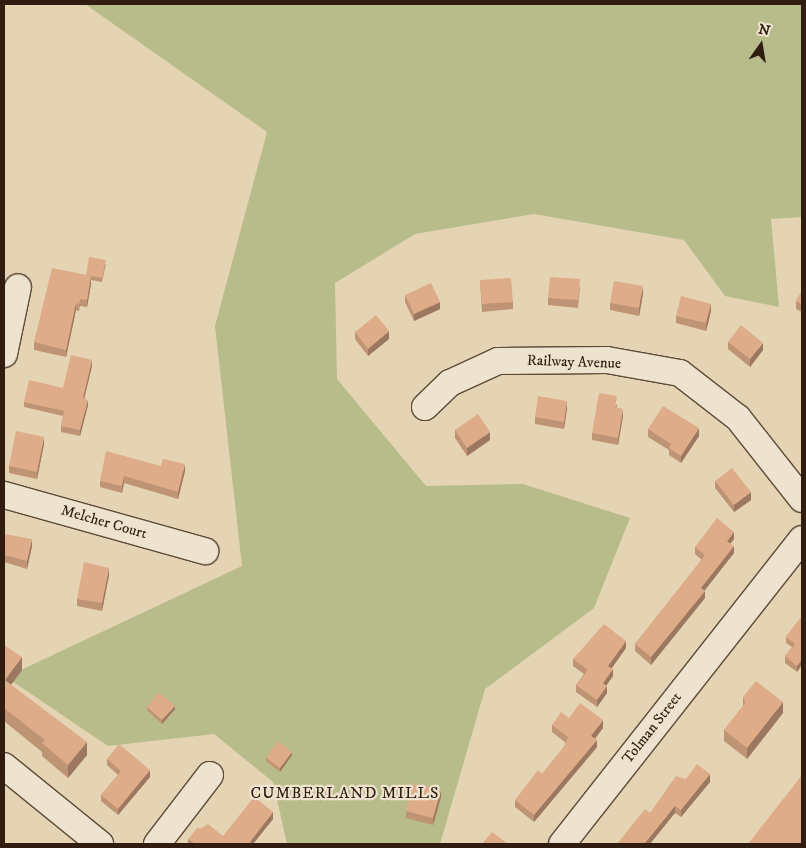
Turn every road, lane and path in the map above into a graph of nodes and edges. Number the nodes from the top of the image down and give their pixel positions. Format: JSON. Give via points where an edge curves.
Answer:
{"nodes":[{"id":1,"x":18,"y":287,"type":"dead end"},
{"id":2,"x":4,"y":354,"type":"edge"},
{"id":3,"x":425,"y":407,"type":"dead end"},
{"id":4,"x":4,"y":495,"type":"edge"},
{"id":5,"x":802,"y":499,"type":"edge"},
{"id":6,"x":802,"y":539,"type":"edge"},
{"id":7,"x":205,"y":551,"type":"dead end"},
{"id":8,"x":4,"y":766,"type":"edge"},
{"id":9,"x":210,"y":775,"type":"dead end"},
{"id":10,"x":100,"y":844,"type":"edge"},
{"id":11,"x":157,"y":844,"type":"edge"},
{"id":12,"x":562,"y":844,"type":"edge"}],
"edges":[{"from":1,"to":2,"type":"street"},
{"from":3,"to":5,"type":"street","name":"Railway Avenue","via":[[450,383],[498,361],[607,360],[680,373],[738,418]]},
{"from":4,"to":7,"type":"street","name":"Melcher Court"},
{"from":6,"to":12,"type":"street","name":"Tolman Street"},
{"from":8,"to":10,"type":"street"},
{"from":9,"to":11,"type":"street"}]}
